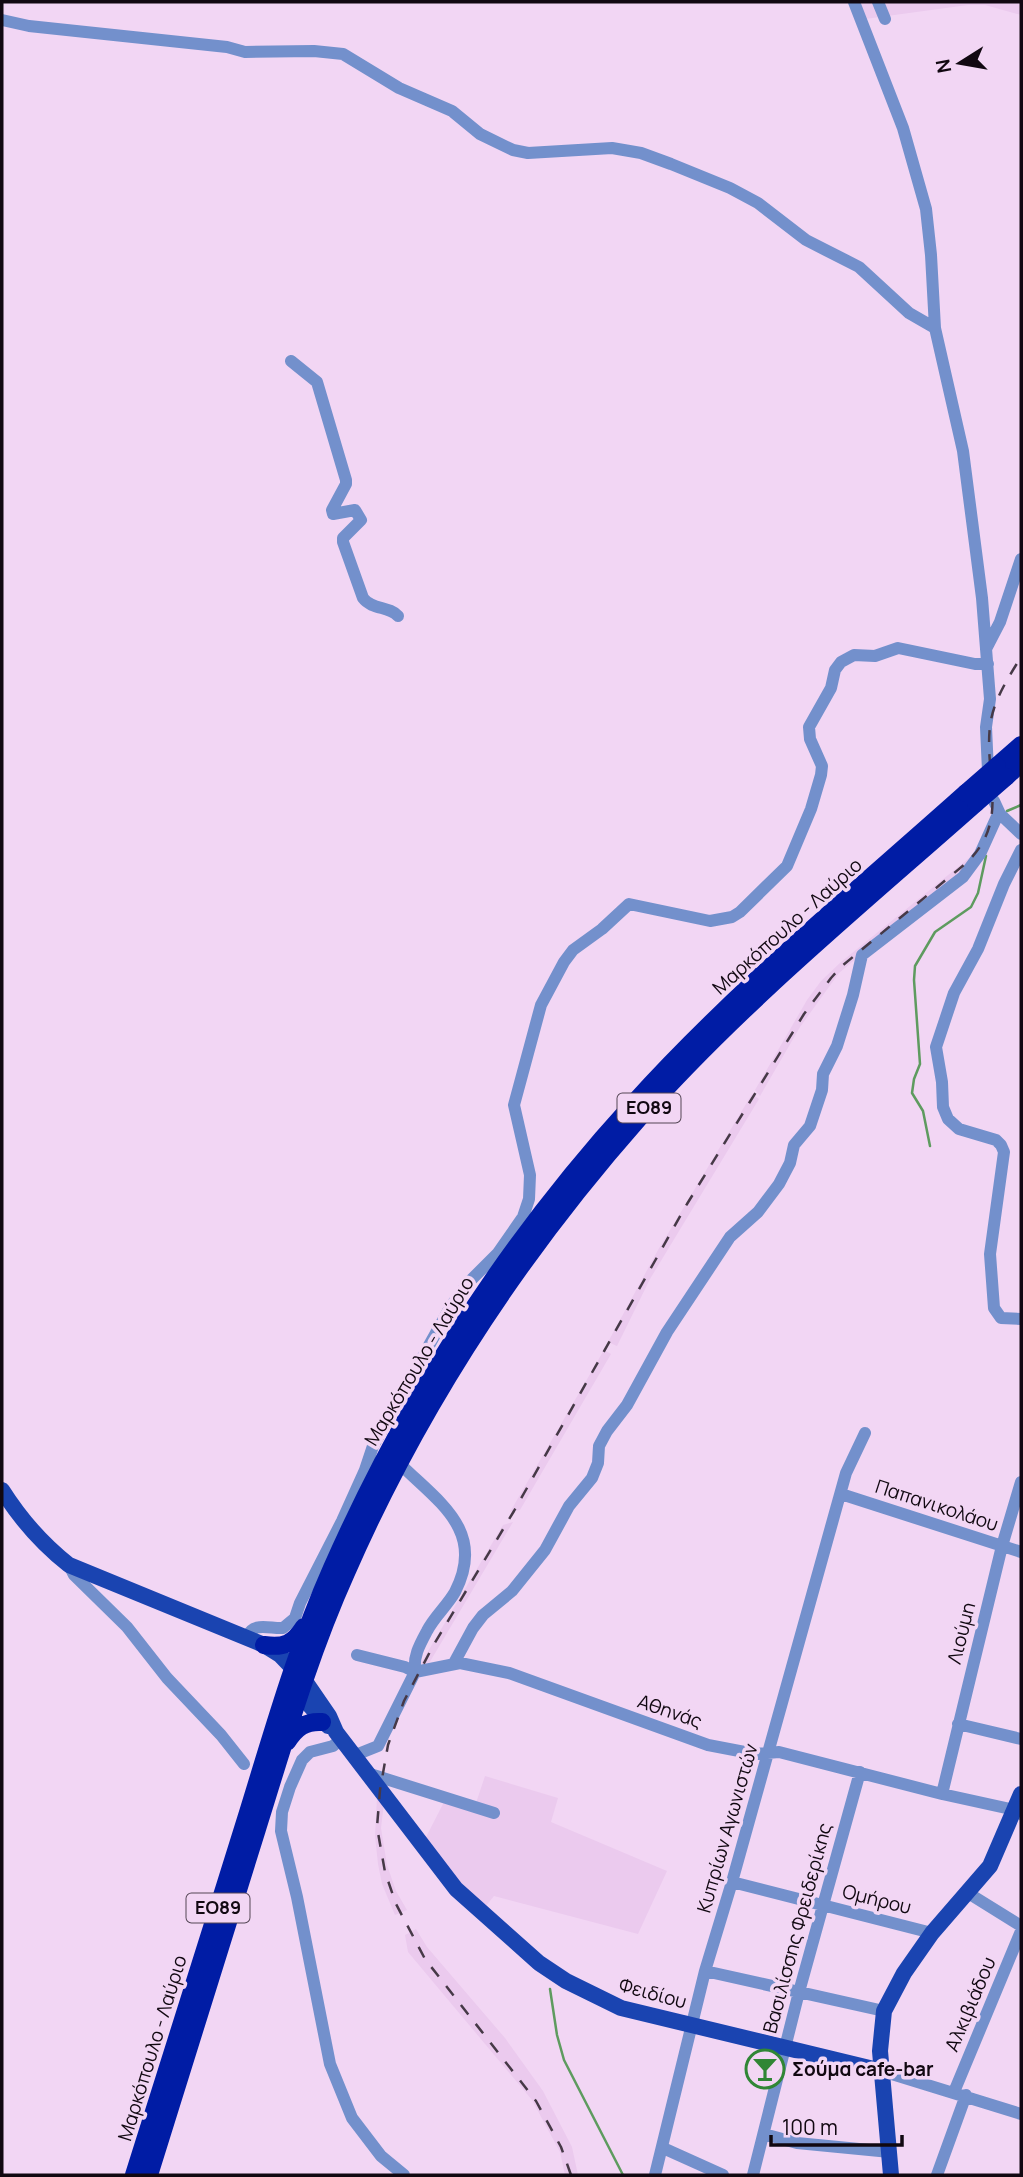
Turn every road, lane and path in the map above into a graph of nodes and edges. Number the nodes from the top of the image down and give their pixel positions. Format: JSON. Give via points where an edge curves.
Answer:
{"nodes":[{"id":1,"x":854,"y":2,"type":"edge"},
{"id":2,"x":878,"y":2,"type":"edge"},
{"id":3,"x":885,"y":19,"type":"dead end"},
{"id":4,"x":2,"y":20,"type":"edge"},
{"id":5,"x":935,"y":328,"type":"junction"},
{"id":6,"x":291,"y":361,"type":"dead end"},
{"id":7,"x":1021,"y":559,"type":"edge"},
{"id":8,"x":397,"y":616,"type":"dead end"},
{"id":9,"x":986,"y":650,"type":"junction"},
{"id":10,"x":988,"y":664,"type":"junction"},
{"id":11,"x":1021,"y":745,"type":"edge"},
{"id":12,"x":1021,"y":763,"type":"edge"},
{"id":13,"x":997,"y":771,"type":"junction"},
{"id":14,"x":984,"y":802,"type":"junction"},
{"id":15,"x":1021,"y":834,"type":"edge"},
{"id":16,"x":1021,"y":850,"type":"edge"},
{"id":17,"x":1021,"y":1319,"type":"edge"},
{"id":18,"x":865,"y":1433,"type":"dead end"},
{"id":19,"x":399,"y":1463,"type":"junction"},
{"id":20,"x":1021,"y":1482,"type":"edge"},
{"id":21,"x":841,"y":1494,"type":"junction"},
{"id":22,"x":4,"y":1495,"type":"edge"},
{"id":23,"x":1002,"y":1546,"type":"junction"},
{"id":24,"x":1021,"y":1552,"type":"edge"},
{"id":25,"x":69,"y":1565,"type":"junction"},
{"id":26,"x":310,"y":1618,"type":"junction"},
{"id":27,"x":256,"y":1641,"type":"junction"},
{"id":28,"x":357,"y":1655,"type":"dead end"},
{"id":29,"x":454,"y":1663,"type":"junction"},
{"id":30,"x":415,"y":1672,"type":"junction"},
{"id":31,"x":297,"y":1681,"type":"junction"},
{"id":32,"x":958,"y":1724,"type":"junction"},
{"id":33,"x":333,"y":1731,"type":"junction"},
{"id":34,"x":1021,"y":1738,"type":"edge"},
{"id":35,"x":282,"y":1751,"type":"junction"},
{"id":36,"x":769,"y":1752,"type":"junction"},
{"id":37,"x":354,"y":1756,"type":"junction"},
{"id":38,"x":244,"y":1764,"type":"dead end"},
{"id":39,"x":860,"y":1772,"type":"junction"},
{"id":40,"x":367,"y":1773,"type":"junction"},
{"id":41,"x":942,"y":1794,"type":"junction"},
{"id":42,"x":1019,"y":1806,"type":"edge"},
{"id":43,"x":494,"y":1813,"type":"dead end"},
{"id":44,"x":732,"y":1882,"type":"junction"},
{"id":45,"x":968,"y":1893,"type":"junction"},
{"id":46,"x":822,"y":1905,"type":"junction"},
{"id":47,"x":1021,"y":1929,"type":"edge"},
{"id":48,"x":932,"y":1933,"type":"junction"},
{"id":49,"x":705,"y":1971,"type":"junction"},
{"id":50,"x":799,"y":1992,"type":"junction"},
{"id":51,"x":884,"y":2011,"type":"junction"},
{"id":52,"x":692,"y":2025,"type":"junction"},
{"id":53,"x":785,"y":2049,"type":"junction"},
{"id":54,"x":882,"y":2071,"type":"junction"},
{"id":55,"x":960,"y":2094,"type":"junction"},
{"id":56,"x":1021,"y":2115,"type":"edge"},
{"id":57,"x":764,"y":2134,"type":"junction"},
{"id":58,"x":663,"y":2148,"type":"junction"},
{"id":59,"x":890,"y":2152,"type":"junction"},
{"id":60,"x":894,"y":2174,"type":"edge"},
{"id":61,"x":134,"y":2175,"type":"edge"},
{"id":62,"x":149,"y":2175,"type":"edge"},
{"id":63,"x":404,"y":2175,"type":"edge"},
{"id":64,"x":655,"y":2175,"type":"edge"},
{"id":65,"x":723,"y":2175,"type":"edge"},
{"id":66,"x":753,"y":2175,"type":"edge"},
{"id":67,"x":937,"y":2175,"type":"edge"}],
"edges":[{"from":1,"to":5,"type":"street","via":[[917,172],[932,255]]},
{"from":2,"to":3,"type":"street"},
{"from":4,"to":5,"type":"street","via":[[246,52],[337,52],[399,88],[452,111],[480,134],[513,150],[612,148],[641,153],[730,188],[806,240],[859,267],[909,313]]},
{"from":5,"to":9,"type":"street","via":[[963,452]]},
{"from":6,"to":8,"type":"street","via":[[317,382],[345,480],[333,514],[355,510],[361,520],[343,542],[363,598]]},
{"from":7,"to":9,"type":"street"},
{"from":9,"to":10,"type":"street"},
{"from":10,"to":13,"type":"street","via":[[985,747]]},
{"from":10,"to":27,"type":"street","via":[[898,648],[875,656],[848,656],[835,670],[831,688],[810,727],[821,775],[787,866],[740,912],[722,920],[629,904],[564,962],[541,1005],[515,1095],[514,1115],[530,1175],[523,1217],[451,1306],[373,1446],[295,1618],[283,1628],[255,1627],[249,1631]]},
{"from":11,"to":13,"type":"highway","name":"Μαρκόπουλο - Λαύριο","number":"ΕΟ89"},
{"from":12,"to":13,"type":"highway","name":"Μαρκόπουλο - Λαύριο","number":"ΕΟ89"},
{"from":13,"to":14,"type":"highway","name":"Μαρκόπουλο - Λαύριο","number":"ΕΟ89","bridge":true},
{"from":14,"to":15,"type":"street"},
{"from":14,"to":19,"type":"highway","name":"Μαρκόπουλο - Λαύριο","number":"ΕΟ89","via":[[794,964],[640,1117],[507,1284],[451,1370]]},
{"from":14,"to":26,"type":"highway","name":"Μαρκόπουλο - Λαύριο","number":"ΕΟ89","via":[[775,964],[631,1105],[554,1198],[468,1315],[410,1410]]},
{"from":14,"to":29,"type":"street","via":[[980,854],[962,877],[862,955],[837,1046],[822,1074],[822,1090],[810,1126],[794,1145],[779,1184],[758,1212],[730,1237],[667,1332],[599,1446],[592,1478],[569,1506],[545,1550],[473,1628]]},
{"from":16,"to":17,"type":"street","via":[[954,993],[936,1047],[948,1119],[959,1129],[996,1140],[1003,1148],[990,1254],[994,1308],[1002,1318]]},
{"from":18,"to":21,"type":"street","name":"Κυπρίων Αγωνιστών"},
{"from":19,"to":30,"type":"street","via":[[444,1504],[465,1550],[457,1586],[419,1646]]},
{"from":19,"to":31,"type":"highway","name":"Μαρκόπουλο - Λαύριο","number":"ΕΟ89"},
{"from":20,"to":23,"type":"street","name":"Λιούμη"},
{"from":21,"to":23,"type":"street","name":"Παπανικολάου"},
{"from":21,"to":36,"type":"street","name":"Κυπρίων Αγωνιστών"},
{"from":22,"to":25,"type":"main road","via":[[45,1546]]},
{"from":23,"to":24,"type":"street","name":"Παπανικολάου"},
{"from":23,"to":32,"type":"street","name":"Λιούμη"},
{"from":25,"to":27,"type":"main road"},
{"from":25,"to":38,"type":"street"},
{"from":26,"to":27,"type":"highway","via":[[294,1642],[282,1646]]},
{"from":26,"to":31,"type":"highway","name":"Μαρκόπουλο - Λαύριο","number":"ΕΟ89"},
{"from":27,"to":31,"type":"main road","name":"Φειδίου"},
{"from":28,"to":30,"type":"street"},
{"from":29,"to":30,"type":"street","name":"Αθηνάς"},
{"from":29,"to":36,"type":"street","name":"Αθηνάς","via":[[509,1673],[708,1745],[742,1753]]},
{"from":30,"to":37,"type":"street","via":[[378,1746]]},
{"from":31,"to":33,"type":"main road","name":"Φειδίου","via":[[329,1716]]},
{"from":31,"to":35,"type":"highway","name":"Μαρκόπουλο - Λαύριο","number":"ΕΟ89"},
{"from":31,"to":61,"type":"highway","name":"Μαρκόπουλο - Λαύριο","number":"ΕΟ89"},
{"from":32,"to":34,"type":"street"},
{"from":32,"to":41,"type":"street","name":"Λιούμη"},
{"from":33,"to":35,"type":"highway","via":[[310,1722],[296,1729]]},
{"from":33,"to":37,"type":"main road","name":"Φειδίου"},
{"from":33,"to":63,"type":"street","via":[[333,1746],[310,1752],[302,1760],[282,1812],[281,1831],[330,2064],[352,2118]]},
{"from":35,"to":62,"type":"highway","name":"Μαρκόπουλο - Λαύριο","number":"ΕΟ89"},
{"from":36,"to":39,"type":"street","name":"Αθηνάς"},
{"from":36,"to":44,"type":"street","name":"Κυπρίων Αγωνιστών"},
{"from":37,"to":40,"type":"main road","name":"Φειδίου"},
{"from":39,"to":41,"type":"street","name":"Αθηνάς"},
{"from":39,"to":46,"type":"street","name":"Βασιλίσσης Φρειδερίκης"},
{"from":40,"to":43,"type":"street"},
{"from":40,"to":52,"type":"main road","name":"Φειδίου","via":[[456,1889],[539,1963],[621,2008]]},
{"from":41,"to":42,"type":"street","name":"Αθηνάς"},
{"from":42,"to":45,"type":"main road","via":[[990,1867]]},
{"from":44,"to":46,"type":"street","name":"Ομήρου"},
{"from":44,"to":49,"type":"street","name":"Κυπρίων Αγωνιστών"},
{"from":45,"to":47,"type":"street"},
{"from":45,"to":48,"type":"main road"},
{"from":46,"to":48,"type":"street","name":"Ομήρου"},
{"from":46,"to":50,"type":"street","name":"Βασιλίσσης Φρειδερίκης"},
{"from":47,"to":55,"type":"street","name":"Αλκιβιάδου"},
{"from":48,"to":51,"type":"main road"},
{"from":49,"to":50,"type":"street"},
{"from":49,"to":52,"type":"street","name":"Κυπρίων Αγωνιστών"},
{"from":50,"to":51,"type":"street"},
{"from":50,"to":53,"type":"street","name":"Βασιλίσσης Φρειδερίκης"},
{"from":51,"to":54,"type":"main road"},
{"from":52,"to":53,"type":"main road","name":"Φειδίου"},
{"from":52,"to":58,"type":"street","name":"Κυπρίων Αγωνιστών"},
{"from":53,"to":54,"type":"main road","name":"Φειδίου"},
{"from":53,"to":57,"type":"street","name":"Βασιλίσσης Φρειδερίκης"},
{"from":54,"to":55,"type":"street","name":"Φειδίου"},
{"from":54,"to":59,"type":"main road"},
{"from":55,"to":56,"type":"street","name":"Φειδίου"},
{"from":55,"to":67,"type":"street","name":"Αλκιβιάδου"},
{"from":57,"to":59,"type":"street","via":[[797,2143]]},
{"from":57,"to":66,"type":"street","name":"Βασιλίσσης Φρειδερίκης"},
{"from":58,"to":64,"type":"street","name":"Κυπρίων Αγωνιστών"},
{"from":58,"to":65,"type":"street"},
{"from":59,"to":60,"type":"main road"}]}
